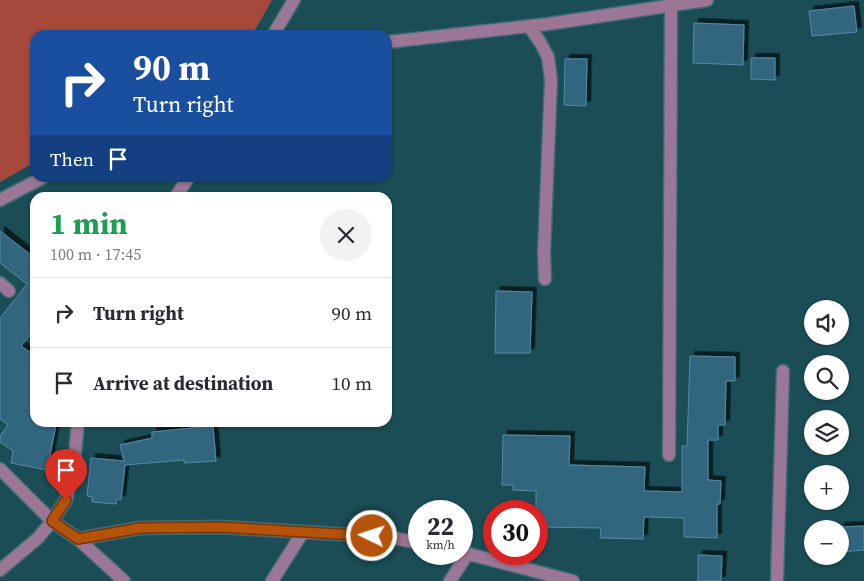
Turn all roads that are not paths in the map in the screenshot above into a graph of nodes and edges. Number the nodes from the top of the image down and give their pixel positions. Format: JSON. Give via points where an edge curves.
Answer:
{"nodes":[{"id":1,"x":294,"y":0,"type":"edge"},
{"id":2,"x":707,"y":0,"type":"edge"},
{"id":3,"x":671,"y":5,"type":"junction"},
{"id":4,"x":529,"y":26,"type":"junction"},
{"id":5,"x":276,"y":30,"type":"edge"},
{"id":6,"x":392,"y":42,"type":"edge"},
{"id":7,"x":34,"y":182,"type":"edge"},
{"id":8,"x":0,"y":200,"type":"edge"},
{"id":9,"x":545,"y":279,"type":"dead end"},
{"id":10,"x":783,"y":371,"type":"dead end"},
{"id":11,"x":78,"y":427,"type":"edge"},
{"id":12,"x":669,"y":455,"type":"dead end"},
{"id":13,"x":0,"y":469,"type":"edge"},
{"id":14,"x":52,"y":521,"type":"junction"},
{"id":15,"x":303,"y":532,"type":"junction"},
{"id":16,"x":78,"y":539,"type":"junction"},
{"id":17,"x":408,"y":541,"type":"edge"},
{"id":18,"x":473,"y":555,"type":"edge"},
{"id":19,"x":459,"y":565,"type":"edge"},
{"id":20,"x":0,"y":570,"type":"edge"},
{"id":21,"x":124,"y":581,"type":"edge"},
{"id":22,"x":272,"y":581,"type":"edge"},
{"id":23,"x":450,"y":581,"type":"edge"},
{"id":24,"x":573,"y":581,"type":"edge"},
{"id":25,"x":777,"y":581,"type":"edge"}],
"edges":[{"from":1,"to":5,"type":"street"},
{"from":2,"to":3,"type":"street"},
{"from":3,"to":4,"type":"street"},
{"from":3,"to":12,"type":"street"},
{"from":4,"to":6,"type":"street"},
{"from":4,"to":9,"type":"street","via":[[548,57],[551,80]]},
{"from":7,"to":8,"type":"street"},
{"from":10,"to":25,"type":"street"},
{"from":11,"to":14,"type":"street","via":[[66,500]]},
{"from":13,"to":14,"type":"street"},
{"from":14,"to":16,"type":"street"},
{"from":14,"to":20,"type":"street","via":[[38,538]]},
{"from":15,"to":16,"type":"street","via":[[220,527],[140,528]]},
{"from":15,"to":17,"type":"street"},
{"from":15,"to":22,"type":"street"},
{"from":16,"to":21,"type":"street"},
{"from":18,"to":24,"type":"street"},
{"from":19,"to":23,"type":"street"}]}
